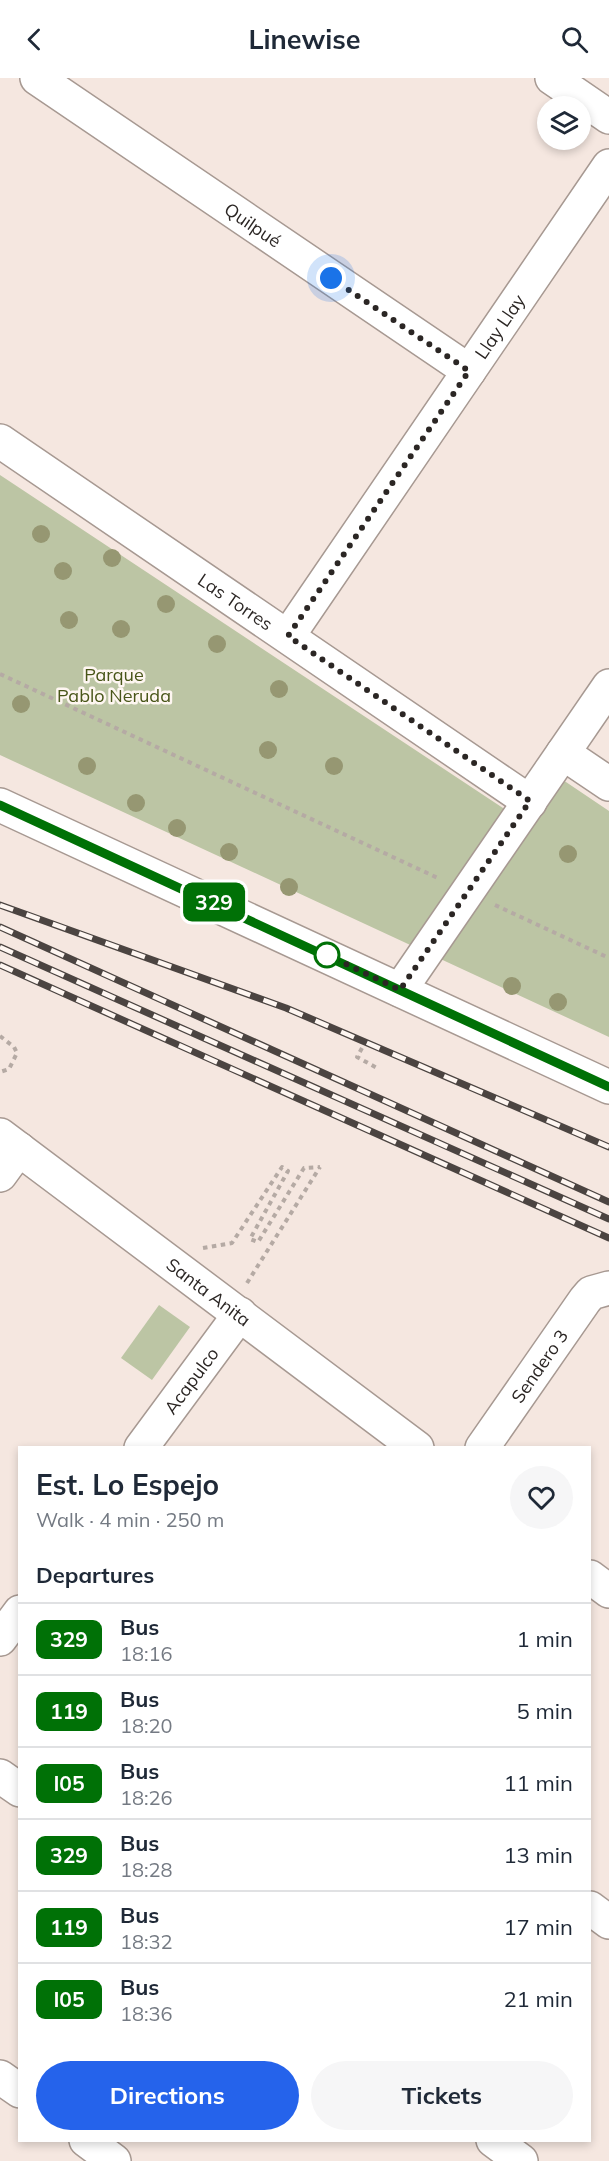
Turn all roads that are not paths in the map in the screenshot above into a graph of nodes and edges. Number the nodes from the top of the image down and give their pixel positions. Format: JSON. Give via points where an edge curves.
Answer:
{"nodes":[{"id":1,"x":37,"y":78,"type":"edge"},
{"id":2,"x":552,"y":78,"type":"edge"},
{"id":3,"x":609,"y":117,"type":"edge"},
{"id":4,"x":609,"y":166,"type":"edge"},
{"id":5,"x":469,"y":371,"type":"junction"},
{"id":6,"x":0,"y":441,"type":"edge"},
{"id":7,"x":288,"y":636,"type":"junction"},
{"id":8,"x":609,"y":686,"type":"edge"},
{"id":9,"x":563,"y":753,"type":"junction"},
{"id":10,"x":609,"y":784,"type":"edge"},
{"id":11,"x":530,"y":801,"type":"junction"},
{"id":12,"x":0,"y":805,"type":"edge"},
{"id":13,"x":400,"y":990,"type":"junction"},
{"id":14,"x":609,"y":1087,"type":"edge"},
{"id":15,"x":6,"y":1153,"type":"edge"},
{"id":16,"x":604,"y":1288,"type":"edge"},
{"id":17,"x":240,"y":1314,"type":"junction"},
{"id":18,"x":142,"y":1446,"type":"edge"},
{"id":19,"x":414,"y":1446,"type":"edge"},
{"id":20,"x":483,"y":1446,"type":"edge"},
{"id":21,"x":591,"y":1577,"type":"edge"},
{"id":22,"x":609,"y":1591,"type":"edge"},
{"id":23,"x":18,"y":1615,"type":"edge"},
{"id":24,"x":0,"y":1639,"type":"edge"},
{"id":25,"x":0,"y":1776,"type":"edge"},
{"id":26,"x":18,"y":1789,"type":"edge"},
{"id":27,"x":591,"y":1909,"type":"edge"},
{"id":28,"x":609,"y":1922,"type":"edge"},
{"id":29,"x":0,"y":2077,"type":"edge"},
{"id":30,"x":18,"y":2090,"type":"edge"},
{"id":31,"x":89,"y":2142,"type":"edge"},
{"id":32,"x":497,"y":2142,"type":"edge"},
{"id":33,"x":114,"y":2161,"type":"edge"},
{"id":34,"x":521,"y":2161,"type":"edge"}],
"edges":[{"from":1,"to":5,"type":"street","name":"Quilpué"},
{"from":2,"to":3,"type":"street"},
{"from":4,"to":5,"type":"street","name":"Llay Llay"},
{"from":5,"to":7,"type":"street","name":"Llay Llay"},
{"from":6,"to":7,"type":"street","name":"Las Torres"},
{"from":7,"to":11,"type":"street","name":"Las Torres"},
{"from":8,"to":9,"type":"street"},
{"from":9,"to":10,"type":"street"},
{"from":9,"to":11,"type":"street"},
{"from":11,"to":13,"type":"street"},
{"from":12,"to":13,"type":"street"},
{"from":13,"to":14,"type":"street"},
{"from":15,"to":17,"type":"street","name":"Santa Anita","via":[[179,1268]]},
{"from":16,"to":20,"type":"street","name":"Sendero 3","via":[[585,1300]]},
{"from":17,"to":18,"type":"street","name":"Acapulco"},
{"from":17,"to":19,"type":"street","name":"Santa Anita"},
{"from":21,"to":22,"type":"street"},
{"from":23,"to":24,"type":"street"},
{"from":25,"to":26,"type":"street"},
{"from":27,"to":28,"type":"street"},
{"from":29,"to":30,"type":"street"},
{"from":31,"to":33,"type":"street"},
{"from":32,"to":34,"type":"street"}]}
